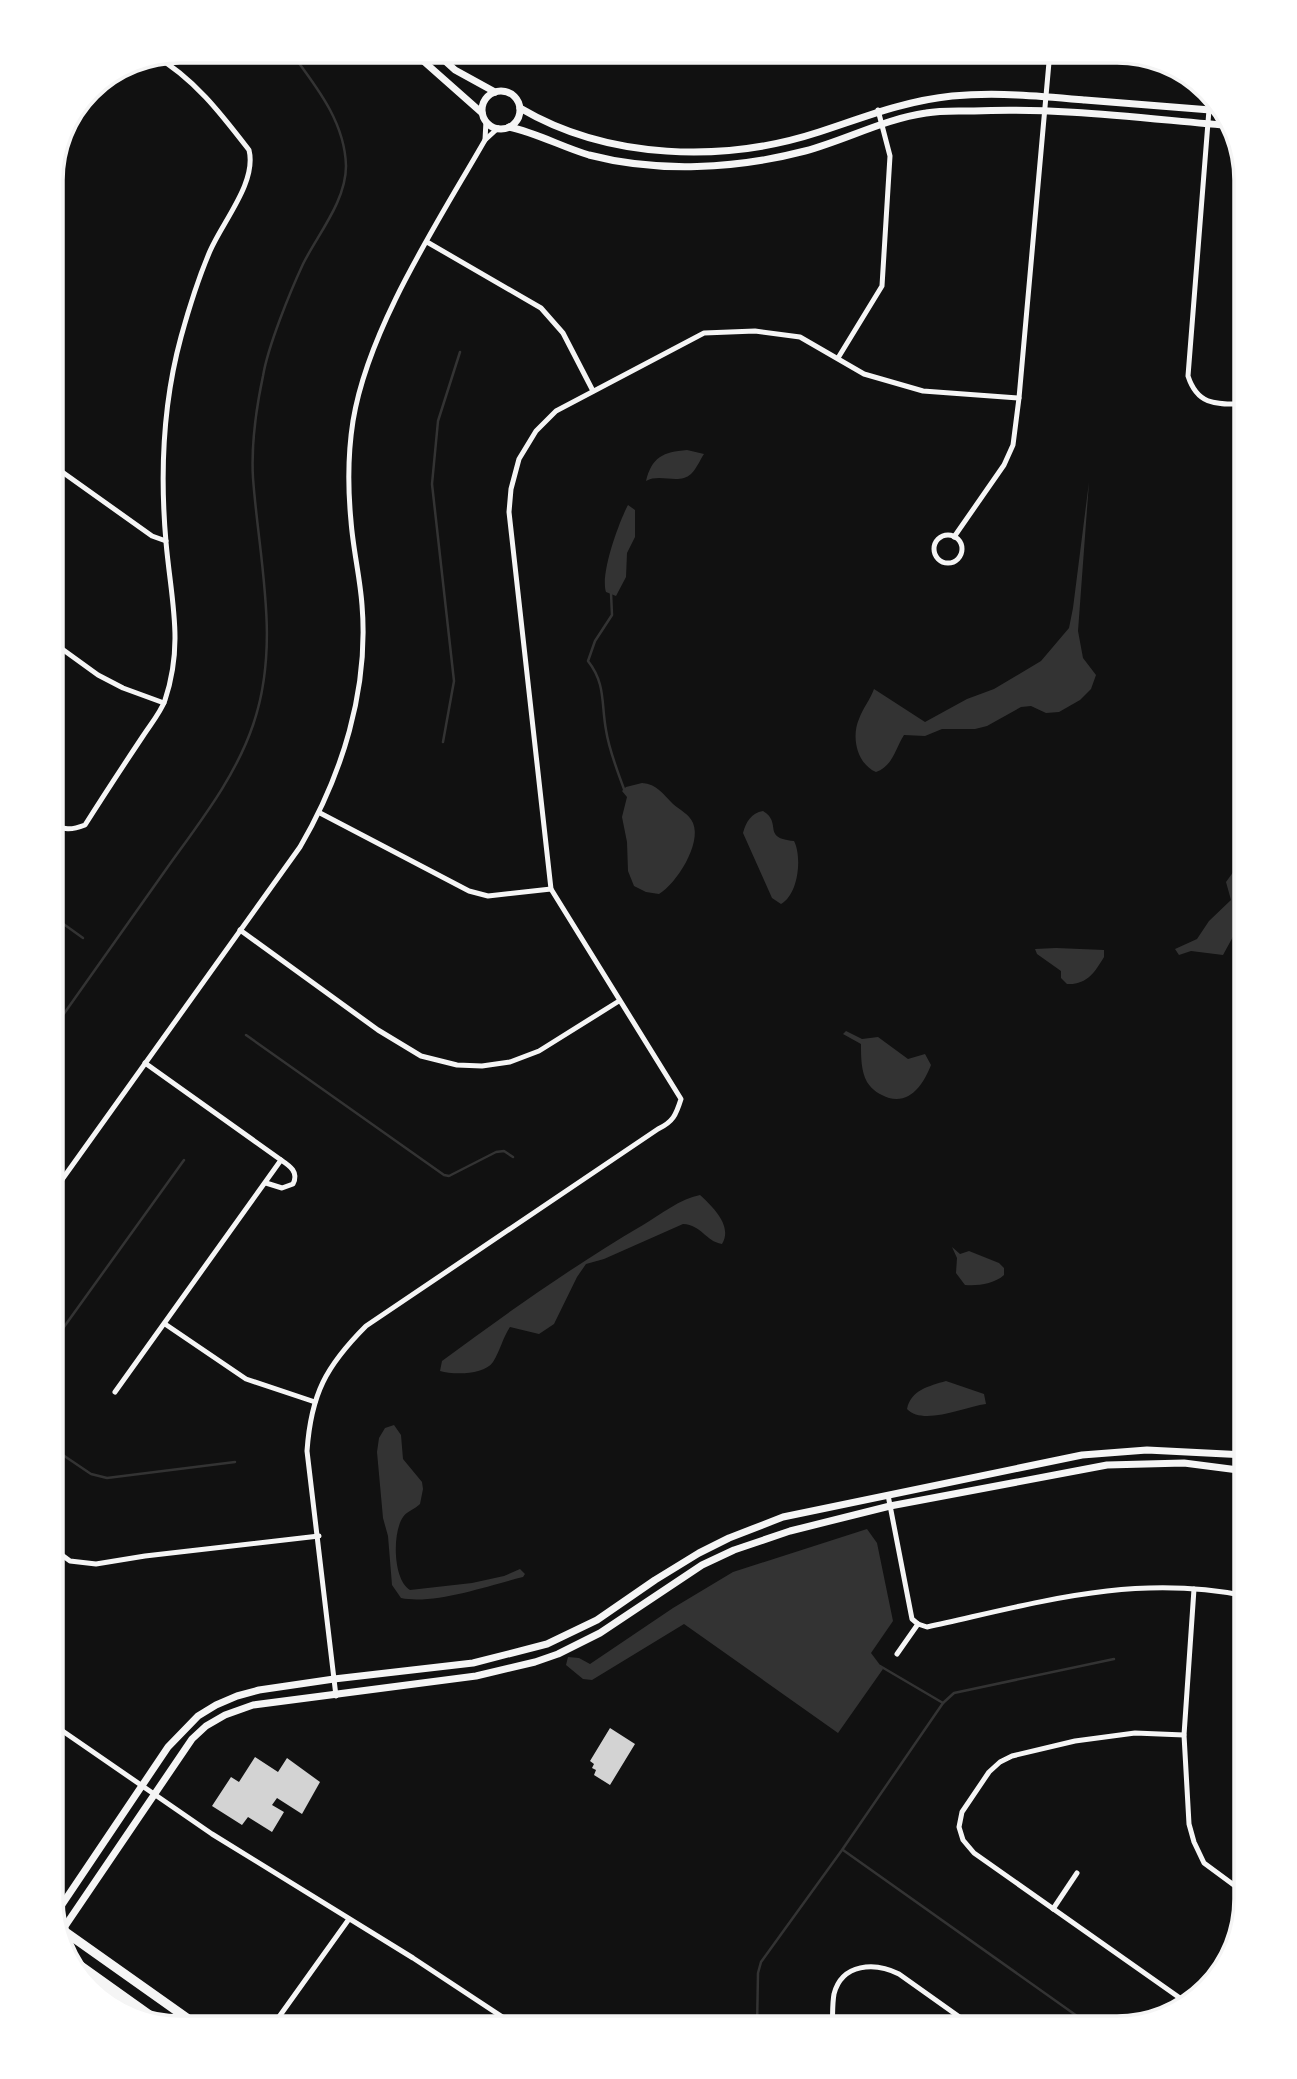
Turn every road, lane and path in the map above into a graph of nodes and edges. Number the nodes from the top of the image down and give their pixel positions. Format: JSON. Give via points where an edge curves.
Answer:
{"nodes":[{"id":1,"x":425,"y":63,"type":"edge"},
{"id":2,"x":447,"y":63,"type":"edge"},
{"id":3,"x":1049,"y":63,"type":"edge"},
{"id":4,"x":170,"y":64,"type":"edge"},
{"id":5,"x":495,"y":92,"type":"junction"},
{"id":6,"x":1046,"y":96,"type":"junction"},
{"id":7,"x":520,"y":108,"type":"junction"},
{"id":8,"x":878,"y":110,"type":"junction"},
{"id":9,"x":1045,"y":110,"type":"junction"},
{"id":10,"x":1209,"y":110,"type":"joint"},
{"id":11,"x":484,"y":118,"type":"junction"},
{"id":12,"x":883,"y":124,"type":"junction"},
{"id":13,"x":1208,"y":124,"type":"junction"},
{"id":14,"x":1220,"y":125,"type":"edge"},
{"id":15,"x":509,"y":127,"type":"junction"},
{"id":16,"x":498,"y":128,"type":"junction"},
{"id":17,"x":485,"y":140,"type":"junction"},
{"id":18,"x":620,"y":145,"type":"junction"},
{"id":19,"x":753,"y":147,"type":"junction"},
{"id":20,"x":617,"y":160,"type":"junction"},
{"id":21,"x":757,"y":160,"type":"junction"},
{"id":22,"x":427,"y":242,"type":"junction"},
{"id":23,"x":838,"y":358,"type":"junction"},
{"id":24,"x":593,"y":391,"type":"junction"},
{"id":25,"x":1019,"y":398,"type":"junction"},
{"id":26,"x":1234,"y":404,"type":"edge"},
{"id":27,"x":63,"y":473,"type":"edge"},
{"id":28,"x":954,"y":537,"type":"junction"},
{"id":29,"x":166,"y":541,"type":"junction"},
{"id":30,"x":63,"y":650,"type":"edge"},
{"id":31,"x":164,"y":703,"type":"junction"},
{"id":32,"x":320,"y":813,"type":"junction"},
{"id":33,"x":63,"y":828,"type":"edge"},
{"id":34,"x":551,"y":889,"type":"junction"},
{"id":35,"x":240,"y":930,"type":"junction"},
{"id":36,"x":620,"y":1001,"type":"junction"},
{"id":37,"x":145,"y":1063,"type":"junction"},
{"id":38,"x":281,"y":1160,"type":"junction"},
{"id":39,"x":63,"y":1178,"type":"edge"},
{"id":40,"x":266,"y":1183,"type":"junction"},
{"id":41,"x":165,"y":1324,"type":"junction"},
{"id":42,"x":115,"y":1392,"type":"dead end"},
{"id":43,"x":314,"y":1402,"type":"junction"},
{"id":44,"x":1147,"y":1450,"type":"junction"},
{"id":45,"x":1234,"y":1454,"type":"edge"},
{"id":46,"x":1147,"y":1463,"type":"junction"},
{"id":47,"x":1009,"y":1469,"type":"junction"},
{"id":48,"x":1234,"y":1469,"type":"edge"},
{"id":49,"x":1011,"y":1482,"type":"junction"},
{"id":50,"x":888,"y":1495,"type":"junction"},
{"id":51,"x":890,"y":1506,"type":"junction"},
{"id":52,"x":319,"y":1536,"type":"junction"},
{"id":53,"x":729,"y":1538,"type":"junction"},
{"id":54,"x":734,"y":1550,"type":"junction"},
{"id":55,"x":63,"y":1556,"type":"edge"},
{"id":56,"x":1194,"y":1589,"type":"junction"},
{"id":57,"x":1234,"y":1594,"type":"edge"},
{"id":58,"x":604,"y":1615,"type":"junction"},
{"id":59,"x":918,"y":1624,"type":"junction"},
{"id":60,"x":612,"y":1626,"type":"junction"},
{"id":61,"x":897,"y":1654,"type":"dead end"},
{"id":62,"x":473,"y":1663,"type":"junction"},
{"id":63,"x":476,"y":1676,"type":"junction"},
{"id":64,"x":334,"y":1679,"type":"junction"},
{"id":65,"x":336,"y":1696,"type":"junction"},
{"id":66,"x":63,"y":1732,"type":"edge"},
{"id":67,"x":1184,"y":1735,"type":"junction"},
{"id":68,"x":140,"y":1787,"type":"junction"},
{"id":69,"x":152,"y":1794,"type":"junction"},
{"id":70,"x":1077,"y":1873,"type":"dead end"},
{"id":71,"x":1234,"y":1885,"type":"edge"},
{"id":72,"x":63,"y":1902,"type":"edge"},
{"id":73,"x":1053,"y":1909,"type":"junction"},
{"id":74,"x":349,"y":1919,"type":"junction"},
{"id":75,"x":65,"y":1922,"type":"edge"},
{"id":76,"x":69,"y":1936,"type":"edge"},
{"id":77,"x":88,"y":1971,"type":"edge"},
{"id":78,"x":1179,"y":1998,"type":"edge"},
{"id":79,"x":144,"y":2011,"type":"edge"},
{"id":80,"x":184,"y":2016,"type":"edge"},
{"id":81,"x":280,"y":2016,"type":"edge"},
{"id":82,"x":502,"y":2016,"type":"edge"},
{"id":83,"x":833,"y":2016,"type":"edge"},
{"id":84,"x":958,"y":2016,"type":"edge"}],
"edges":[{"from":1,"to":11,"type":"street"},
{"from":2,"to":5,"type":"street"},
{"from":3,"to":6,"type":"street"},
{"from":4,"to":29,"type":"street","via":[[249,150],[252,162],[191,300],[176,355],[165,428]]},
{"from":5,"to":7,"type":"street","via":[[512,94]]},
{"from":5,"to":11,"type":"street","via":[[486,98]]},
{"from":6,"to":8,"type":"street","via":[[954,96]]},
{"from":6,"to":9,"type":"street"},
{"from":6,"to":10,"type":"street"},
{"from":7,"to":15,"type":"street"},
{"from":7,"to":18,"type":"street","via":[[573,134]]},
{"from":8,"to":12,"type":"street"},
{"from":8,"to":19,"type":"street","via":[[819,132]]},
{"from":9,"to":12,"type":"street","via":[[926,113]]},
{"from":9,"to":13,"type":"street"},
{"from":9,"to":25,"type":"street"},
{"from":10,"to":13,"type":"street"},
{"from":11,"to":16,"type":"street"},
{"from":11,"to":17,"type":"street"},
{"from":12,"to":21,"type":"street","via":[[804,151]]},
{"from":12,"to":23,"type":"street","via":[[890,156],[882,286]]},
{"from":13,"to":14,"type":"street"},
{"from":13,"to":26,"type":"street","via":[[1188,376],[1202,399]]},
{"from":15,"to":16,"type":"street"},
{"from":15,"to":20,"type":"street"},
{"from":16,"to":17,"type":"street"},
{"from":17,"to":22,"type":"street"},
{"from":18,"to":19,"type":"street","via":[[696,152]]},
{"from":18,"to":20,"type":"street"},
{"from":19,"to":21,"type":"street"},
{"from":20,"to":21,"type":"street","via":[[689,166]]},
{"from":22,"to":24,"type":"street","via":[[541,308],[563,333]]},
{"from":22,"to":32,"type":"street","via":[[386,320],[353,421],[351,522],[363,650],[345,750]]},
{"from":23,"to":24,"type":"street","via":[[800,337],[755,331],[704,333]]},
{"from":23,"to":25,"type":"street","via":[[864,374],[923,391]]},
{"from":24,"to":34,"type":"street","via":[[556,411],[536,431],[519,459],[511,489],[510,524]]},
{"from":25,"to":28,"type":"street","via":[[1013,445],[1004,465]]},
{"from":27,"to":29,"type":"street","via":[[152,536]]},
{"from":28,"to":28,"type":"street","via":[[962,547],[961,556],[950,563],[941,562],[934,545],[940,537]]},
{"from":29,"to":31,"type":"street","via":[[177,628]]},
{"from":30,"to":31,"type":"street","via":[[98,675]]},
{"from":31,"to":33,"type":"street","via":[[85,825]]},
{"from":32,"to":34,"type":"street","via":[[469,891],[488,896]]},
{"from":32,"to":35,"type":"street"},
{"from":34,"to":36,"type":"street"},
{"from":35,"to":36,"type":"street","via":[[388,1036],[421,1056],[457,1065],[510,1062],[538,1051]]},
{"from":35,"to":37,"type":"street"},
{"from":36,"to":43,"type":"street","via":[[681,1099],[674,1119],[366,1326],[342,1350]]},
{"from":37,"to":38,"type":"street"},
{"from":37,"to":39,"type":"street"},
{"from":38,"to":40,"type":"street"},
{"from":38,"to":40,"type":"street","via":[[296,1176],[293,1184],[282,1188]]},
{"from":40,"to":41,"type":"street"},
{"from":41,"to":42,"type":"street"},
{"from":41,"to":43,"type":"street","via":[[246,1379]]},
{"from":43,"to":52,"type":"street","via":[[307,1451]]},
{"from":44,"to":45,"type":"street"},
{"from":44,"to":46,"type":"street"},
{"from":44,"to":47,"type":"street","via":[[1082,1455]]},
{"from":46,"to":48,"type":"street"},
{"from":46,"to":49,"type":"street"},
{"from":47,"to":49,"type":"street"},
{"from":47,"to":50,"type":"street"},
{"from":49,"to":51,"type":"street"},
{"from":50,"to":51,"type":"street"},
{"from":50,"to":53,"type":"street","via":[[783,1517]]},
{"from":51,"to":54,"type":"street"},
{"from":51,"to":59,"type":"street","via":[[912,1619]]},
{"from":52,"to":55,"type":"street","via":[[96,1564]]},
{"from":52,"to":64,"type":"street"},
{"from":53,"to":54,"type":"street"},
{"from":53,"to":58,"type":"street"},
{"from":54,"to":60,"type":"street","via":[[702,1565]]},
{"from":56,"to":57,"type":"street"},
{"from":56,"to":59,"type":"street","via":[[1154,1586],[1099,1591],[928,1627]]},
{"from":56,"to":67,"type":"street"},
{"from":58,"to":60,"type":"street"},
{"from":58,"to":62,"type":"street","via":[[547,1644]]},
{"from":59,"to":61,"type":"street"},
{"from":60,"to":63,"type":"street","via":[[558,1654]]},
{"from":62,"to":63,"type":"street"},
{"from":62,"to":64,"type":"street"},
{"from":63,"to":65,"type":"street"},
{"from":64,"to":65,"type":"street"},
{"from":64,"to":68,"type":"street","via":[[259,1690],[216,1705],[184,1728]]},
{"from":65,"to":69,"type":"street","via":[[253,1705],[225,1715],[192,1738]]},
{"from":66,"to":68,"type":"street"},
{"from":67,"to":71,"type":"street","via":[[1189,1824],[1199,1856]]},
{"from":67,"to":73,"type":"street","via":[[1135,1733],[1075,1741],[1012,1756],[989,1772],[962,1812],[959,1827],[963,1840],[974,1853]]},
{"from":68,"to":69,"type":"street"},
{"from":68,"to":72,"type":"street"},
{"from":69,"to":74,"type":"street"},
{"from":69,"to":75,"type":"street"},
{"from":70,"to":73,"type":"street"},
{"from":73,"to":78,"type":"street"},
{"from":74,"to":81,"type":"street"},
{"from":74,"to":82,"type":"street"},
{"from":76,"to":80,"type":"main road"},
{"from":77,"to":79,"type":"main road"},
{"from":83,"to":84,"type":"street","via":[[840,1982],[858,1967],[869,1965],[899,1974]]}]}
